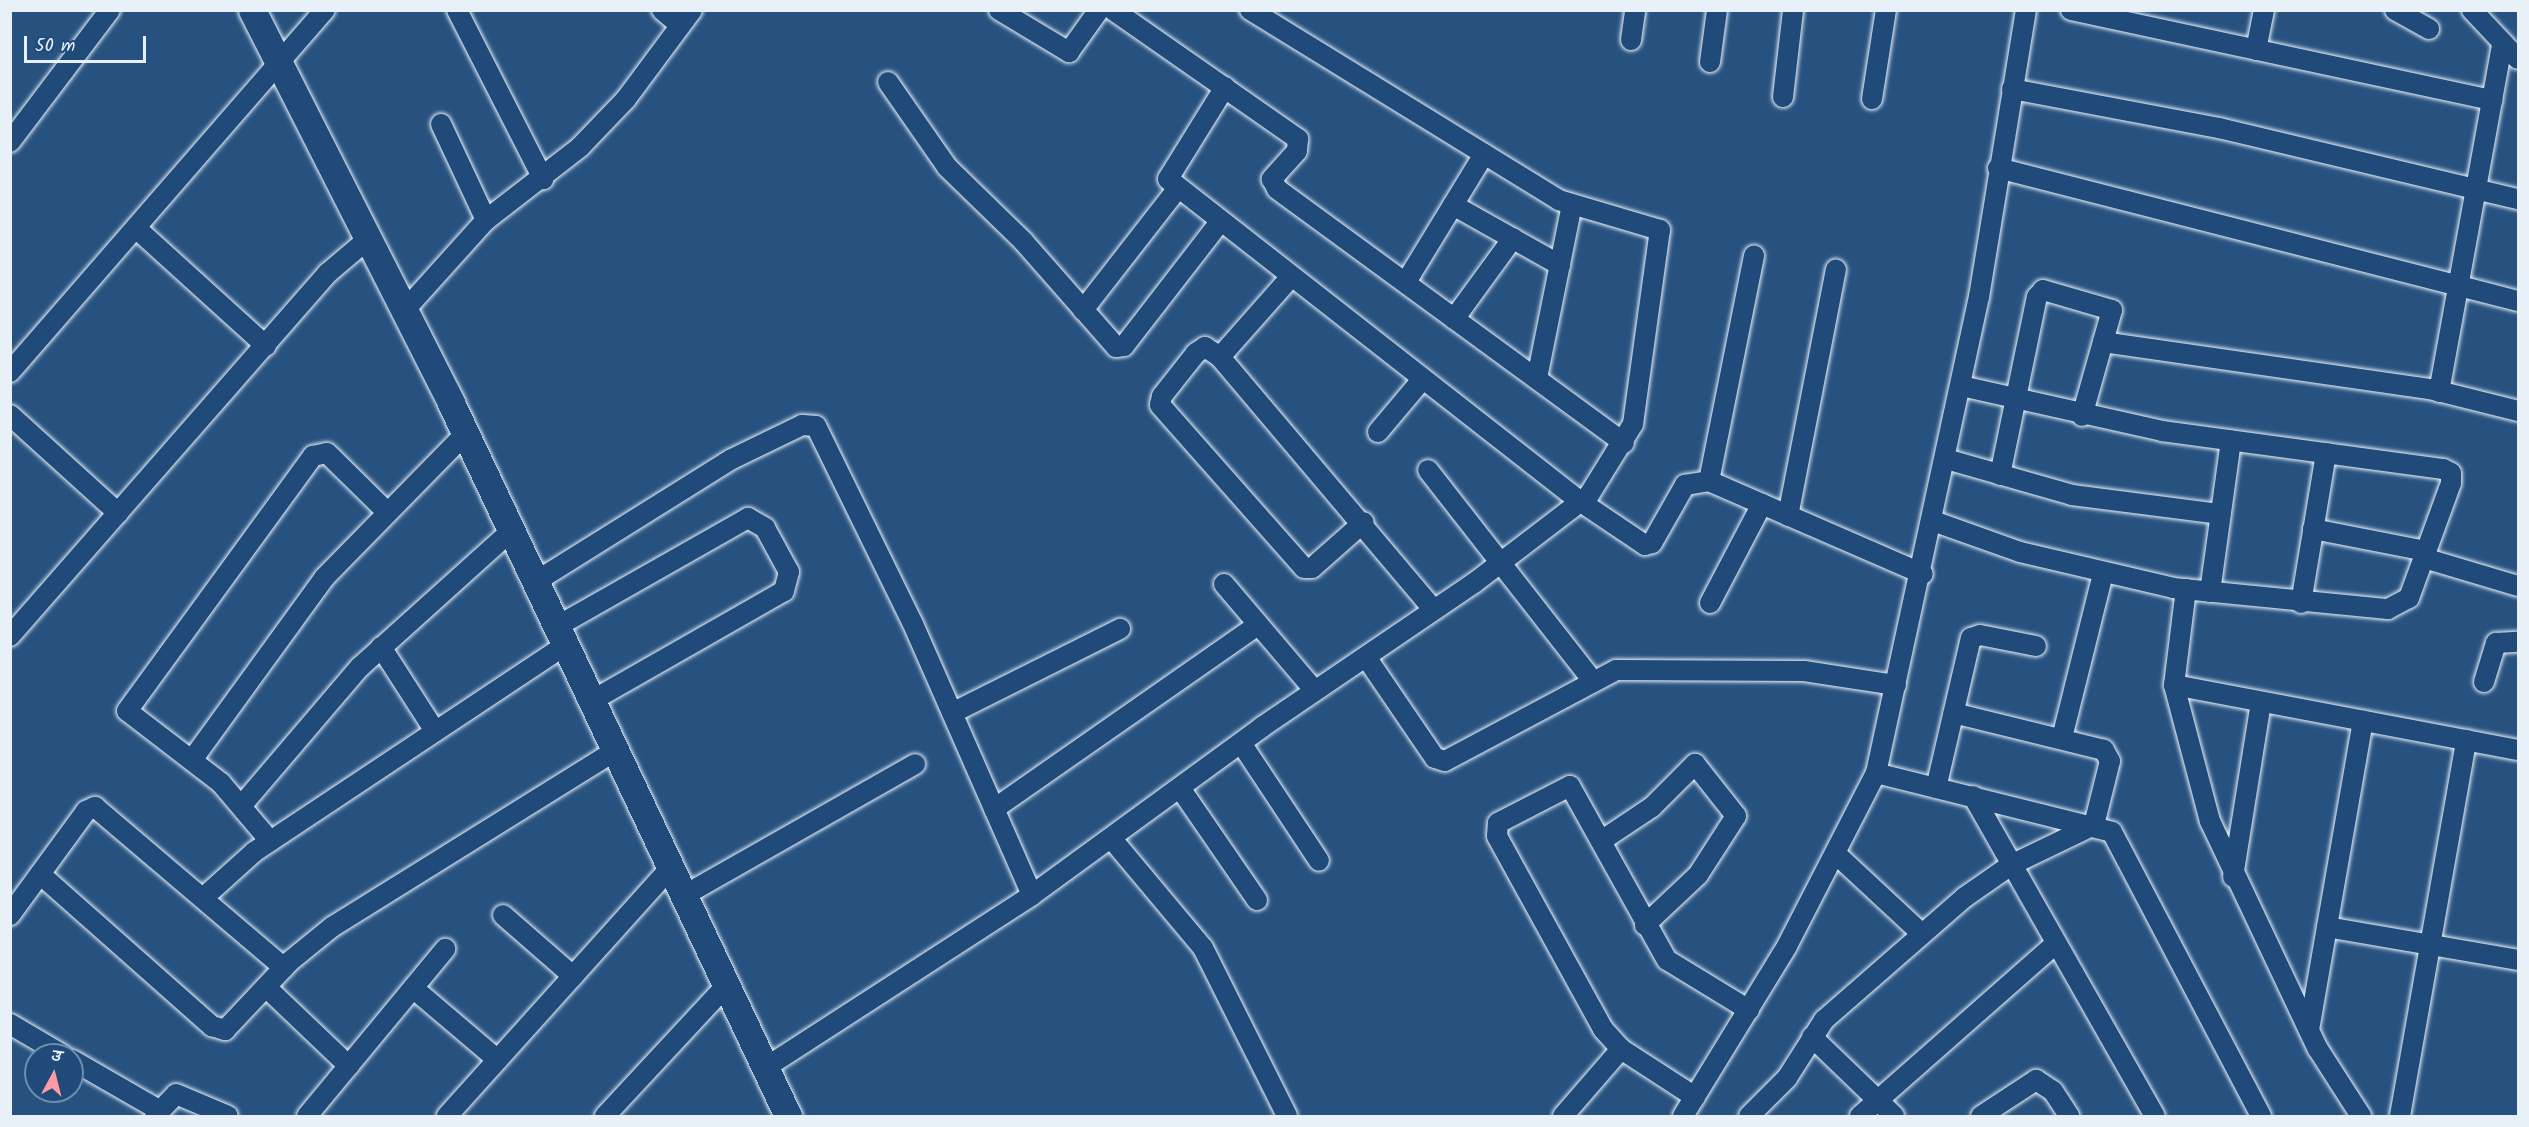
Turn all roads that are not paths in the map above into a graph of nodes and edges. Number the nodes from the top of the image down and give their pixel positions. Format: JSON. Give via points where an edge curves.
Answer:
{"nodes":[{"id":1,"x":110,"y":10,"type":"edge"},
{"id":2,"x":252,"y":10,"type":"edge"},
{"id":3,"x":325,"y":10,"type":"edge"},
{"id":4,"x":457,"y":10,"type":"edge"},
{"id":5,"x":662,"y":10,"type":"edge"},
{"id":6,"x":999,"y":10,"type":"edge"},
{"id":7,"x":1099,"y":10,"type":"edge"},
{"id":8,"x":1113,"y":10,"type":"edge"},
{"id":9,"x":1250,"y":10,"type":"edge"},
{"id":10,"x":1635,"y":10,"type":"edge"},
{"id":11,"x":1718,"y":10,"type":"edge"},
{"id":12,"x":1793,"y":10,"type":"edge"},
{"id":13,"x":1886,"y":10,"type":"edge"},
{"id":14,"x":2026,"y":10,"type":"edge"},
{"id":15,"x":2071,"y":10,"type":"edge"},
{"id":16,"x":2264,"y":10,"type":"edge"},
{"id":17,"x":2395,"y":10,"type":"edge"},
{"id":18,"x":2472,"y":10,"type":"edge"},
{"id":19,"x":2115,"y":15,"type":"edge"},
{"id":20,"x":686,"y":18,"type":"edge"},
{"id":21,"x":2429,"y":29,"type":"dead end"},
{"id":22,"x":1631,"y":40,"type":"dead end"},
{"id":23,"x":2502,"y":44,"type":"junction"},
{"id":24,"x":2256,"y":50,"type":"junction"},
{"id":25,"x":2518,"y":59,"type":"edge"},
{"id":26,"x":1710,"y":62,"type":"dead end"},
{"id":27,"x":281,"y":63,"type":"junction"},
{"id":28,"x":888,"y":82,"type":"dead end"},
{"id":29,"x":1225,"y":87,"type":"junction"},
{"id":30,"x":2012,"y":89,"type":"junction"},
{"id":31,"x":1783,"y":97,"type":"dead end"},
{"id":32,"x":1872,"y":99,"type":"dead end"},
{"id":33,"x":2492,"y":100,"type":"junction"},
{"id":34,"x":441,"y":124,"type":"dead end"},
{"id":35,"x":10,"y":142,"type":"edge"},
{"id":36,"x":1484,"y":154,"type":"junction"},
{"id":37,"x":1998,"y":168,"type":"junction"},
{"id":38,"x":543,"y":179,"type":"junction"},
{"id":39,"x":1178,"y":188,"type":"junction"},
{"id":40,"x":2476,"y":188,"type":"junction"},
{"id":41,"x":2518,"y":199,"type":"edge"},
{"id":42,"x":1453,"y":205,"type":"junction"},
{"id":43,"x":1572,"y":206,"type":"junction"},
{"id":44,"x":486,"y":220,"type":"junction"},
{"id":45,"x":1220,"y":222,"type":"junction"},
{"id":46,"x":137,"y":229,"type":"junction"},
{"id":47,"x":1513,"y":238,"type":"junction"},
{"id":48,"x":368,"y":239,"type":"junction"},
{"id":49,"x":1754,"y":255,"type":"dead end"},
{"id":50,"x":1560,"y":264,"type":"junction"},
{"id":51,"x":1836,"y":270,"type":"dead end"},
{"id":52,"x":1289,"y":279,"type":"junction"},
{"id":53,"x":1406,"y":282,"type":"junction"},
{"id":54,"x":2456,"y":284,"type":"junction"},
{"id":55,"x":2518,"y":301,"type":"edge"},
{"id":56,"x":1083,"y":310,"type":"junction"},
{"id":57,"x":404,"y":311,"type":"junction"},
{"id":58,"x":1454,"y":319,"type":"junction"},
{"id":59,"x":2103,"y":342,"type":"junction"},
{"id":60,"x":266,"y":346,"type":"junction"},
{"id":61,"x":1220,"y":357,"type":"junction"},
{"id":62,"x":10,"y":372,"type":"edge"},
{"id":63,"x":1537,"y":378,"type":"junction"},
{"id":64,"x":1421,"y":381,"type":"junction"},
{"id":65,"x":1961,"y":386,"type":"junction"},
{"id":66,"x":2439,"y":392,"type":"junction"},
{"id":67,"x":2016,"y":400,"type":"junction"},
{"id":68,"x":2518,"y":411,"type":"edge"},
{"id":69,"x":10,"y":415,"type":"edge"},
{"id":70,"x":2082,"y":416,"type":"junction"},
{"id":71,"x":1378,"y":432,"type":"dead end"},
{"id":72,"x":465,"y":434,"type":"junction"},
{"id":73,"x":2231,"y":440,"type":"junction"},
{"id":74,"x":1624,"y":443,"type":"junction"},
{"id":75,"x":2326,"y":453,"type":"junction"},
{"id":76,"x":1946,"y":459,"type":"junction"},
{"id":77,"x":1428,"y":470,"type":"dead end"},
{"id":78,"x":2000,"y":475,"type":"junction"},
{"id":79,"x":1709,"y":481,"type":"junction"},
{"id":80,"x":1581,"y":502,"type":"junction"},
{"id":81,"x":1762,"y":504,"type":"junction"},
{"id":82,"x":385,"y":510,"type":"junction"},
{"id":83,"x":118,"y":513,"type":"junction"},
{"id":84,"x":2221,"y":514,"type":"junction"},
{"id":85,"x":1788,"y":516,"type":"junction"},
{"id":86,"x":1934,"y":521,"type":"junction"},
{"id":87,"x":1364,"y":522,"type":"junction"},
{"id":88,"x":2313,"y":529,"type":"junction"},
{"id":89,"x":511,"y":531,"type":"junction"},
{"id":90,"x":2425,"y":554,"type":"junction"},
{"id":91,"x":1503,"y":562,"type":"junction"},
{"id":92,"x":2103,"y":573,"type":"junction"},
{"id":93,"x":1923,"y":574,"type":"junction"},
{"id":94,"x":535,"y":582,"type":"junction"},
{"id":95,"x":1224,"y":584,"type":"dead end"},
{"id":96,"x":2518,"y":586,"type":"edge"},
{"id":97,"x":2186,"y":589,"type":"junction"},
{"id":98,"x":2210,"y":592,"type":"junction"},
{"id":99,"x":1710,"y":603,"type":"dead end"},
{"id":100,"x":2301,"y":603,"type":"junction"},
{"id":101,"x":1434,"y":610,"type":"junction"},
{"id":102,"x":1258,"y":625,"type":"junction"},
{"id":103,"x":1120,"y":629,"type":"dead end"},
{"id":104,"x":10,"y":636,"type":"edge"},
{"id":105,"x":561,"y":636,"type":"junction"},
{"id":106,"x":2518,"y":642,"type":"edge"},
{"id":107,"x":2036,"y":646,"type":"dead end"},
{"id":108,"x":381,"y":647,"type":"junction"},
{"id":109,"x":1366,"y":657,"type":"junction"},
{"id":110,"x":1591,"y":678,"type":"junction"},
{"id":111,"x":2484,"y":682,"type":"dead end"},
{"id":112,"x":1896,"y":685,"type":"junction"},
{"id":113,"x":2174,"y":685,"type":"junction"},
{"id":114,"x":1315,"y":691,"type":"junction"},
{"id":115,"x":591,"y":700,"type":"junction"},
{"id":116,"x":2261,"y":702,"type":"junction"},
{"id":117,"x":952,"y":713,"type":"junction"},
{"id":118,"x":1953,"y":713,"type":"junction"},
{"id":119,"x":2363,"y":721,"type":"junction"},
{"id":120,"x":435,"y":731,"type":"junction"},
{"id":121,"x":2061,"y":738,"type":"junction"},
{"id":122,"x":2466,"y":740,"type":"junction"},
{"id":123,"x":1241,"y":742,"type":"junction"},
{"id":124,"x":2518,"y":750,"type":"edge"},
{"id":125,"x":615,"y":751,"type":"junction"},
{"id":126,"x":192,"y":760,"type":"junction"},
{"id":127,"x":915,"y":764,"type":"dead end"},
{"id":128,"x":1876,"y":773,"type":"junction"},
{"id":129,"x":1180,"y":788,"type":"junction"},
{"id":130,"x":1936,"y":788,"type":"junction"},
{"id":131,"x":1973,"y":796,"type":"junction"},
{"id":132,"x":242,"y":805,"type":"junction"},
{"id":133,"x":994,"y":809,"type":"junction"},
{"id":134,"x":2094,"y":825,"type":"junction"},
{"id":135,"x":1111,"y":838,"type":"junction"},
{"id":136,"x":270,"y":841,"type":"junction"},
{"id":137,"x":1601,"y":841,"type":"junction"},
{"id":138,"x":1837,"y":855,"type":"junction"},
{"id":139,"x":1319,"y":861,"type":"dead end"},
{"id":140,"x":2011,"y":866,"type":"junction"},
{"id":141,"x":670,"y":868,"type":"junction"},
{"id":142,"x":40,"y":874,"type":"junction"},
{"id":143,"x":2234,"y":877,"type":"junction"},
{"id":144,"x":1032,"y":895,"type":"junction"},
{"id":145,"x":683,"y":896,"type":"junction"},
{"id":146,"x":203,"y":898,"type":"junction"},
{"id":147,"x":1257,"y":900,"type":"dead end"},
{"id":148,"x":10,"y":915,"type":"edge"},
{"id":149,"x":503,"y":915,"type":"dead end"},
{"id":150,"x":1645,"y":925,"type":"junction"},
{"id":151,"x":2327,"y":927,"type":"junction"},
{"id":152,"x":1922,"y":934,"type":"junction"},
{"id":153,"x":2056,"y":943,"type":"junction"},
{"id":154,"x":2429,"y":945,"type":"junction"},
{"id":155,"x":445,"y":949,"type":"dead end"},
{"id":156,"x":2518,"y":960,"type":"edge"},
{"id":157,"x":284,"y":968,"type":"junction"},
{"id":158,"x":573,"y":976,"type":"junction"},
{"id":159,"x":726,"y":986,"type":"junction"},
{"id":160,"x":267,"y":988,"type":"junction"},
{"id":161,"x":413,"y":988,"type":"junction"},
{"id":162,"x":1749,"y":1010,"type":"junction"},
{"id":163,"x":10,"y":1024,"type":"edge"},
{"id":164,"x":2309,"y":1030,"type":"junction"},
{"id":165,"x":1812,"y":1037,"type":"junction"},
{"id":166,"x":42,"y":1043,"type":"edge"},
{"id":167,"x":1620,"y":1048,"type":"junction"},
{"id":168,"x":498,"y":1060,"type":"junction"},
{"id":169,"x":349,"y":1066,"type":"junction"},
{"id":170,"x":84,"y":1067,"type":"edge"},
{"id":171,"x":765,"y":1068,"type":"junction"},
{"id":172,"x":1695,"y":1097,"type":"junction"},
{"id":173,"x":1880,"y":1098,"type":"junction"},
{"id":174,"x":157,"y":1113,"type":"edge"},
{"id":175,"x":780,"y":1113,"type":"edge"},
{"id":176,"x":228,"y":1116,"type":"edge"},
{"id":177,"x":307,"y":1116,"type":"edge"},
{"id":178,"x":447,"y":1116,"type":"edge"},
{"id":179,"x":605,"y":1116,"type":"edge"},
{"id":180,"x":1287,"y":1116,"type":"edge"},
{"id":181,"x":1563,"y":1116,"type":"edge"},
{"id":182,"x":1683,"y":1116,"type":"edge"},
{"id":183,"x":1749,"y":1116,"type":"edge"},
{"id":184,"x":1860,"y":1116,"type":"edge"},
{"id":185,"x":1894,"y":1116,"type":"edge"},
{"id":186,"x":1981,"y":1116,"type":"edge"},
{"id":187,"x":2069,"y":1116,"type":"edge"},
{"id":188,"x":2155,"y":1116,"type":"edge"},
{"id":189,"x":2261,"y":1116,"type":"edge"},
{"id":190,"x":2361,"y":1116,"type":"edge"},
{"id":191,"x":2400,"y":1116,"type":"edge"}],
"edges":[{"from":1,"to":35,"type":"street"},
{"from":2,"to":27,"type":"street"},
{"from":3,"to":27,"type":"street"},
{"from":4,"to":38,"type":"street"},
{"from":5,"to":20,"type":"street"},
{"from":6,"to":7,"type":"street","via":[[1069,52]]},
{"from":8,"to":29,"type":"street"},
{"from":9,"to":36,"type":"street"},
{"from":10,"to":22,"type":"street"},
{"from":11,"to":26,"type":"street"},
{"from":12,"to":31,"type":"street"},
{"from":13,"to":32,"type":"street"},
{"from":14,"to":30,"type":"street"},
{"from":15,"to":19,"type":"street"},
{"from":16,"to":24,"type":"street"},
{"from":17,"to":21,"type":"street"},
{"from":18,"to":23,"type":"street"},
{"from":19,"to":24,"type":"street"},
{"from":20,"to":38,"type":"street","via":[[626,99]]},
{"from":23,"to":25,"type":"street"},
{"from":23,"to":33,"type":"street"},
{"from":24,"to":33,"type":"street"},
{"from":27,"to":46,"type":"street"},
{"from":27,"to":48,"type":"street"},
{"from":28,"to":56,"type":"street","via":[[953,174]]},
{"from":29,"to":39,"type":"street","via":[[1167,175]]},
{"from":29,"to":53,"type":"street","via":[[1300,142],[1274,175],[1277,189]]},
{"from":30,"to":37,"type":"street"},
{"from":30,"to":40,"type":"street","via":[[2219,128]]},
{"from":33,"to":40,"type":"street"},
{"from":34,"to":44,"type":"street"},
{"from":36,"to":42,"type":"street"},
{"from":36,"to":43,"type":"street"},
{"from":37,"to":54,"type":"street"},
{"from":37,"to":65,"type":"street"},
{"from":38,"to":44,"type":"street"},
{"from":39,"to":45,"type":"street"},
{"from":39,"to":56,"type":"street"},
{"from":40,"to":41,"type":"street"},
{"from":40,"to":54,"type":"street"},
{"from":42,"to":47,"type":"street"},
{"from":42,"to":53,"type":"street"},
{"from":43,"to":50,"type":"street"},
{"from":43,"to":74,"type":"street","via":[[1649,224],[1662,238],[1640,396]]},
{"from":44,"to":57,"type":"street"},
{"from":45,"to":52,"type":"street"},
{"from":45,"to":56,"type":"street","via":[[1124,346],[1116,347]]},
{"from":46,"to":60,"type":"street"},
{"from":46,"to":62,"type":"street"},
{"from":47,"to":50,"type":"street"},
{"from":47,"to":58,"type":"street"},
{"from":48,"to":57,"type":"street"},
{"from":48,"to":60,"type":"street","via":[[328,273]]},
{"from":49,"to":79,"type":"street"},
{"from":50,"to":63,"type":"street"},
{"from":51,"to":85,"type":"street"},
{"from":52,"to":61,"type":"street"},
{"from":52,"to":64,"type":"street"},
{"from":53,"to":58,"type":"street"},
{"from":54,"to":55,"type":"street"},
{"from":54,"to":66,"type":"street"},
{"from":57,"to":72,"type":"street"},
{"from":58,"to":63,"type":"street"},
{"from":59,"to":66,"type":"street"},
{"from":59,"to":67,"type":"street","via":[[2111,308],[2039,292]]},
{"from":59,"to":70,"type":"street"},
{"from":60,"to":83,"type":"street"},
{"from":61,"to":87,"type":"street"},
{"from":61,"to":87,"type":"street","via":[[1211,348],[1201,349],[1162,396],[1160,405],[1232,489],[1308,569]]},
{"from":63,"to":74,"type":"street"},
{"from":64,"to":71,"type":"street"},
{"from":64,"to":80,"type":"street"},
{"from":65,"to":67,"type":"street"},
{"from":65,"to":76,"type":"street"},
{"from":66,"to":68,"type":"street"},
{"from":67,"to":70,"type":"street"},
{"from":67,"to":78,"type":"street"},
{"from":69,"to":83,"type":"street"},
{"from":70,"to":73,"type":"street"},
{"from":72,"to":82,"type":"street"},
{"from":72,"to":89,"type":"street"},
{"from":73,"to":75,"type":"street"},
{"from":73,"to":84,"type":"street"},
{"from":74,"to":80,"type":"street"},
{"from":75,"to":88,"type":"street"},
{"from":75,"to":90,"type":"street","via":[[2451,473]]},
{"from":76,"to":78,"type":"street"},
{"from":76,"to":86,"type":"street"},
{"from":77,"to":91,"type":"street"},
{"from":78,"to":84,"type":"street","via":[[2072,495]]},
{"from":79,"to":80,"type":"street","via":[[1685,485],[1652,543],[1645,545]]},
{"from":79,"to":81,"type":"street"},
{"from":80,"to":91,"type":"street"},
{"from":81,"to":85,"type":"street"},
{"from":81,"to":99,"type":"street"},
{"from":82,"to":126,"type":"street","via":[[324,578]]},
{"from":82,"to":126,"type":"street","via":[[327,453],[313,456],[128,711]]},
{"from":83,"to":104,"type":"street"},
{"from":84,"to":98,"type":"street"},
{"from":85,"to":93,"type":"street"},
{"from":86,"to":92,"type":"street","via":[[2020,552]]},
{"from":86,"to":93,"type":"street"},
{"from":87,"to":101,"type":"street"},
{"from":88,"to":90,"type":"street"},
{"from":88,"to":100,"type":"street"},
{"from":89,"to":94,"type":"street"},
{"from":89,"to":108,"type":"street"},
{"from":90,"to":96,"type":"street"},
{"from":90,"to":100,"type":"street","via":[[2409,598],[2397,608]]},
{"from":91,"to":101,"type":"street"},
{"from":91,"to":110,"type":"street"},
{"from":92,"to":97,"type":"street"},
{"from":92,"to":121,"type":"street"},
{"from":93,"to":112,"type":"street"},
{"from":94,"to":105,"type":"street"},
{"from":94,"to":117,"type":"street","via":[[732,459],[802,425],[816,426]]},
{"from":95,"to":102,"type":"street"},
{"from":97,"to":98,"type":"street"},
{"from":97,"to":113,"type":"street"},
{"from":98,"to":100,"type":"street"},
{"from":101,"to":109,"type":"street"},
{"from":102,"to":114,"type":"street"},
{"from":102,"to":133,"type":"street"},
{"from":103,"to":117,"type":"street"},
{"from":105,"to":115,"type":"street"},
{"from":105,"to":115,"type":"street","via":[[748,518],[765,528],[789,572],[784,591]]},
{"from":105,"to":120,"type":"street"},
{"from":106,"to":111,"type":"street","via":[[2496,643]]},
{"from":107,"to":118,"type":"street","via":[[1980,635],[1971,638]]},
{"from":108,"to":120,"type":"street"},
{"from":108,"to":132,"type":"street"},
{"from":109,"to":110,"type":"street","via":[[1439,760]]},
{"from":109,"to":114,"type":"street"},
{"from":110,"to":112,"type":"street","via":[[1638,668],[1772,669]]},
{"from":112,"to":128,"type":"street"},
{"from":113,"to":116,"type":"street"},
{"from":113,"to":143,"type":"street","via":[[2210,821]]},
{"from":114,"to":123,"type":"street"},
{"from":115,"to":125,"type":"street"},
{"from":116,"to":119,"type":"street"},
{"from":116,"to":143,"type":"street"},
{"from":117,"to":133,"type":"street"},
{"from":118,"to":121,"type":"street"},
{"from":118,"to":130,"type":"street"},
{"from":119,"to":122,"type":"street"},
{"from":119,"to":151,"type":"street"},
{"from":120,"to":136,"type":"street"},
{"from":121,"to":134,"type":"street","via":[[2098,747],[2108,755]]},
{"from":122,"to":124,"type":"street"},
{"from":122,"to":154,"type":"street"},
{"from":123,"to":129,"type":"street"},
{"from":123,"to":139,"type":"street"},
{"from":125,"to":141,"type":"street"},
{"from":125,"to":157,"type":"street","via":[[332,927]]},
{"from":126,"to":132,"type":"street"},
{"from":127,"to":145,"type":"street"},
{"from":128,"to":130,"type":"street"},
{"from":128,"to":138,"type":"street"},
{"from":129,"to":135,"type":"street"},
{"from":129,"to":147,"type":"street"},
{"from":130,"to":131,"type":"street"},
{"from":131,"to":134,"type":"street"},
{"from":131,"to":140,"type":"street"},
{"from":132,"to":136,"type":"street"},
{"from":133,"to":144,"type":"street"},
{"from":134,"to":140,"type":"street"},
{"from":134,"to":189,"type":"street","via":[[2112,832],[2123,844]]},
{"from":135,"to":144,"type":"street"},
{"from":135,"to":180,"type":"street","via":[[1203,948]]},
{"from":136,"to":146,"type":"street"},
{"from":137,"to":150,"type":"street"},
{"from":137,"to":150,"type":"street","via":[[1652,807],[1695,764],[1736,816],[1698,875]]},
{"from":137,"to":167,"type":"street","via":[[1570,786],[1503,818],[1496,829],[1603,1029]]},
{"from":138,"to":152,"type":"street"},
{"from":138,"to":162,"type":"street"},
{"from":140,"to":152,"type":"street"},
{"from":140,"to":153,"type":"street"},
{"from":141,"to":145,"type":"street"},
{"from":141,"to":158,"type":"street"},
{"from":142,"to":146,"type":"street","via":[[86,811],[95,807]]},
{"from":142,"to":148,"type":"street"},
{"from":142,"to":160,"type":"street","via":[[219,1031],[230,1027]]},
{"from":143,"to":164,"type":"street"},
{"from":144,"to":171,"type":"street"},
{"from":145,"to":159,"type":"street"},
{"from":146,"to":157,"type":"street"},
{"from":149,"to":158,"type":"street"},
{"from":150,"to":162,"type":"street","via":[[1667,960]]},
{"from":151,"to":154,"type":"street"},
{"from":151,"to":164,"type":"street"},
{"from":152,"to":165,"type":"street","via":[[1824,1020]]},
{"from":153,"to":173,"type":"street"},
{"from":153,"to":188,"type":"street"},
{"from":154,"to":156,"type":"street"},
{"from":154,"to":191,"type":"street"},
{"from":155,"to":161,"type":"street"},
{"from":157,"to":160,"type":"street"},
{"from":158,"to":168,"type":"street"},
{"from":159,"to":171,"type":"street"},
{"from":159,"to":179,"type":"street"},
{"from":160,"to":169,"type":"street"},
{"from":161,"to":168,"type":"street"},
{"from":161,"to":169,"type":"street"},
{"from":162,"to":172,"type":"street"},
{"from":163,"to":166,"type":"street"},
{"from":164,"to":190,"type":"street"},
{"from":165,"to":173,"type":"street"},
{"from":165,"to":183,"type":"street","via":[[1787,1078]]},
{"from":167,"to":172,"type":"street"},
{"from":167,"to":181,"type":"street"},
{"from":168,"to":178,"type":"street"},
{"from":169,"to":177,"type":"street"},
{"from":170,"to":174,"type":"street"},
{"from":171,"to":175,"type":"street"},
{"from":172,"to":182,"type":"street"},
{"from":173,"to":184,"type":"street"},
{"from":173,"to":185,"type":"street"},
{"from":174,"to":176,"type":"street","via":[[176,1094]]},
{"from":186,"to":187,"type":"street","via":[[2036,1080],[2053,1091]]}]}
